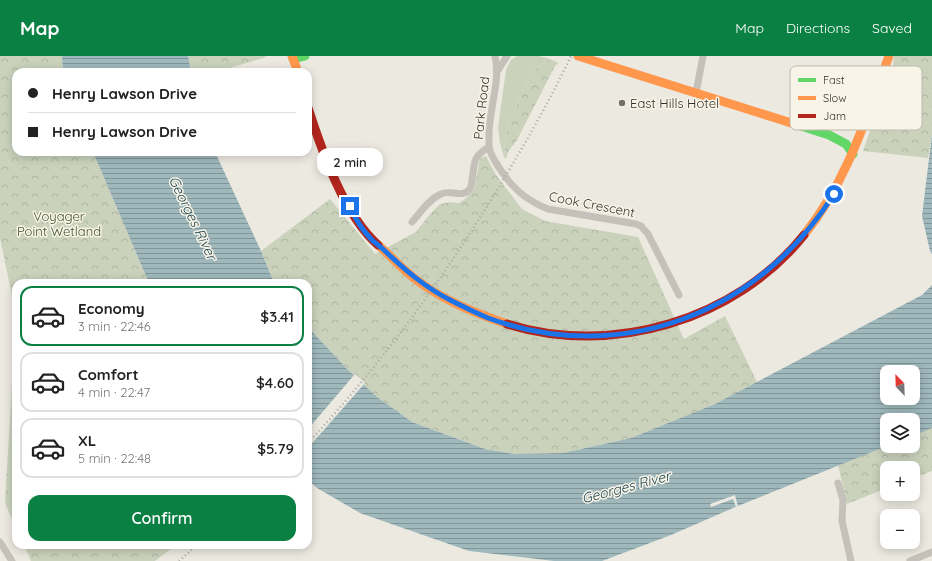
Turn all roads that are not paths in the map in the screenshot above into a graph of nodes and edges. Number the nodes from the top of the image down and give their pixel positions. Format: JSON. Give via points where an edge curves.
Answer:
{"nodes":[{"id":1,"x":305,"y":56,"type":"edge"},
{"id":2,"x":495,"y":56,"type":"edge"},
{"id":3,"x":506,"y":56,"type":"edge"},
{"id":4,"x":578,"y":56,"type":"edge"},
{"id":5,"x":703,"y":56,"type":"edge"},
{"id":6,"x":889,"y":56,"type":"edge"},
{"id":7,"x":293,"y":57,"type":"edge"},
{"id":8,"x":885,"y":66,"type":"edge"},
{"id":9,"x":297,"y":68,"type":"edge"},
{"id":10,"x":497,"y":72,"type":"junction"},
{"id":11,"x":696,"y":93,"type":"junction"},
{"id":12,"x":312,"y":122,"type":"edge"},
{"id":13,"x":790,"y":123,"type":"edge"},
{"id":14,"x":813,"y":130,"type":"edge"},
{"id":15,"x":863,"y":130,"type":"edge"},
{"id":16,"x":829,"y":135,"type":"junction"},
{"id":17,"x":861,"y":135,"type":"junction"},
{"id":18,"x":489,"y":147,"type":"junction"},
{"id":19,"x":853,"y":154,"type":"junction"},
{"id":20,"x":412,"y":222,"type":"dead end"},
{"id":21,"x":679,"y":295,"type":"dead end"},
{"id":22,"x":838,"y":483,"type":"dead end"},
{"id":23,"x":0,"y":542,"type":"edge"},
{"id":24,"x":932,"y":552,"type":"edge"},
{"id":25,"x":12,"y":561,"type":"edge"},
{"id":26,"x":851,"y":561,"type":"edge"},
{"id":27,"x":910,"y":561,"type":"edge"}],
"edges":[{"from":1,"to":7,"type":"main road"},
{"from":2,"to":10,"type":"street","name":"Park Road"},
{"from":3,"to":10,"type":"street","name":"Park Road"},
{"from":4,"to":11,"type":"main road"},
{"from":5,"to":11,"type":"street"},
{"from":6,"to":8,"type":"main road"},
{"from":7,"to":9,"type":"main road"},
{"from":10,"to":18,"type":"street","name":"Park Road"},
{"from":11,"to":13,"type":"main road"},
{"from":12,"to":19,"type":"main road","via":[[329,168],[355,218],[367,234],[425,286],[465,308],[498,321],[533,330],[570,335],[614,335],[643,331],[679,321],[712,307],[740,291],[768,271],[801,238],[839,185]]},
{"from":14,"to":16,"type":"main road"},
{"from":15,"to":17,"type":"main road"},
{"from":16,"to":17,"type":"main road"},
{"from":16,"to":19,"type":"main road","via":[[846,144]]},
{"from":17,"to":19,"type":"main road"},
{"from":18,"to":20,"type":"street","name":"Park Road","via":[[476,156],[471,186],[467,191],[460,194],[441,194]]},
{"from":18,"to":21,"type":"street","name":"Cook Crescent","via":[[499,167],[515,189],[538,206],[548,210],[641,226],[648,234]]},
{"from":22,"to":26,"type":"street","via":[[842,500],[842,521]]},
{"from":23,"to":25,"type":"street"},
{"from":24,"to":27,"type":"street"}]}
